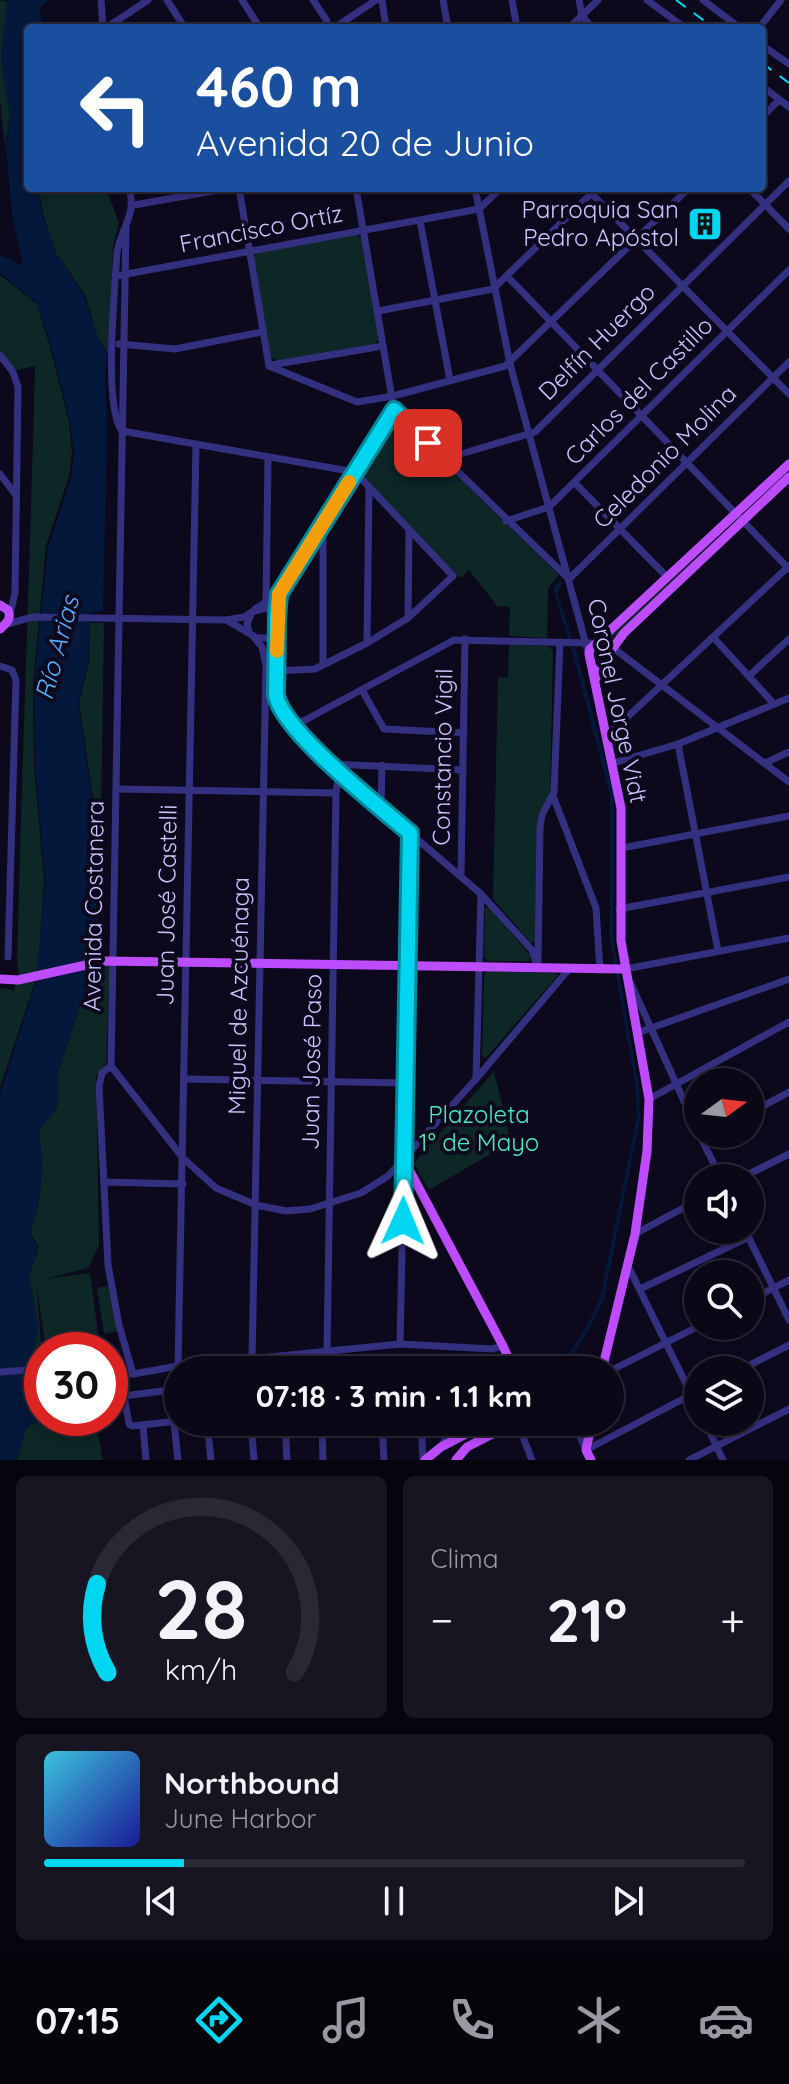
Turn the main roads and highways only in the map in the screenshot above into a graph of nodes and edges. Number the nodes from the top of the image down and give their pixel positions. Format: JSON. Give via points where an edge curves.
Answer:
{"nodes":[{"id":1,"x":789,"y":464,"type":"edge"},
{"id":2,"x":789,"y":477,"type":"edge"},
{"id":3,"x":741,"y":517,"type":"junction"},
{"id":4,"x":592,"y":647,"type":"junction"},
{"id":5,"x":612,"y":647,"type":"junction"},
{"id":6,"x":603,"y":660,"type":"junction"},
{"id":7,"x":595,"y":682,"type":"junction"},
{"id":8,"x":407,"y":965,"type":"junction"},
{"id":9,"x":622,"y":969,"type":"junction"},
{"id":10,"x":0,"y":979,"type":"edge"},
{"id":11,"x":505,"y":1356,"type":"edge"},
{"id":12,"x":605,"y":1356,"type":"edge"},
{"id":13,"x":462,"y":1436,"type":"edge"},
{"id":14,"x":489,"y":1436,"type":"edge"},
{"id":15,"x":589,"y":1436,"type":"edge"},
{"id":16,"x":424,"y":1460,"type":"edge"},
{"id":17,"x":456,"y":1460,"type":"edge"},
{"id":18,"x":591,"y":1460,"type":"edge"}],
"edges":[{"from":1,"to":3,"type":"main road"},
{"from":2,"to":3,"type":"main road"},
{"from":3,"to":4,"type":"main road"},
{"from":3,"to":5,"type":"main road"},
{"from":4,"to":5,"type":"main road"},
{"from":4,"to":6,"type":"main road","via":[[595,661]]},
{"from":4,"to":7,"type":"main road","name":"Coronel Jorge Vidt"},
{"from":5,"to":6,"type":"main road"},
{"from":6,"to":7,"type":"main road"},
{"from":7,"to":9,"type":"main road","name":"Coronel Jorge Vidt","via":[[621,808]]},
{"from":8,"to":9,"type":"main road"},
{"from":8,"to":10,"type":"main road","via":[[100,961],[18,980]]},
{"from":8,"to":11,"type":"main road","via":[[404,1160]]},
{"from":9,"to":12,"type":"main road","name":"Coronel Jorge Vidt","via":[[649,1099],[647,1151],[635,1234]]},
{"from":13,"to":16,"type":"main road"},
{"from":14,"to":17,"type":"main road","via":[[467,1447]]},
{"from":15,"to":18,"type":"main road","via":[[586,1450]]}]}
